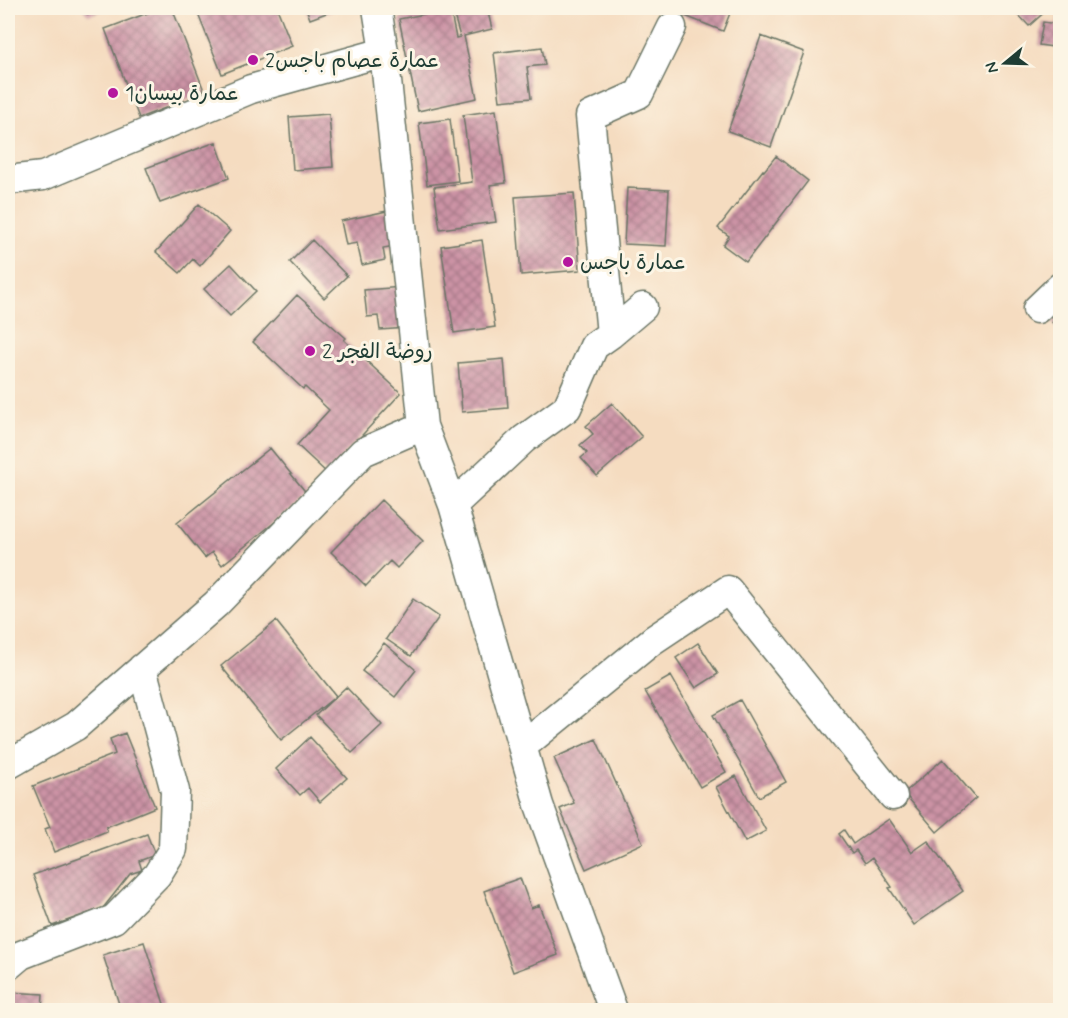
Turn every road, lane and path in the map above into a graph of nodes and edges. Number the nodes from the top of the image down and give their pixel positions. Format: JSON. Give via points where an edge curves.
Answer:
{"nodes":[{"id":1,"x":377,"y":8,"type":"edge"},
{"id":2,"x":672,"y":27,"type":"dead end"},
{"id":3,"x":384,"y":52,"type":"junction"},
{"id":4,"x":8,"y":180,"type":"edge"},
{"id":5,"x":1060,"y":287,"type":"edge"},
{"id":6,"x":643,"y":307,"type":"dead end"},
{"id":7,"x":1037,"y":309,"type":"dead end"},
{"id":8,"x":611,"y":334,"type":"junction"},
{"id":9,"x":423,"y":426,"type":"junction"},
{"id":10,"x":453,"y":505,"type":"junction"},
{"id":11,"x":142,"y":668,"type":"junction"},
{"id":12,"x":523,"y":746,"type":"junction"},
{"id":13,"x":8,"y":765,"type":"edge"},
{"id":14,"x":893,"y":796,"type":"dead end"},
{"id":15,"x":8,"y":966,"type":"edge"},
{"id":16,"x":613,"y":1011,"type":"edge"}],
"edges":[{"from":1,"to":3,"type":"street"},
{"from":2,"to":8,"type":"street","via":[[639,94],[590,116]]},
{"from":3,"to":4,"type":"street","via":[[251,89],[43,176]]},
{"from":3,"to":9,"type":"street"},
{"from":5,"to":7,"type":"street"},
{"from":6,"to":8,"type":"street"},
{"from":8,"to":10,"type":"street","via":[[594,346],[567,408],[524,439]]},
{"from":9,"to":10,"type":"street"},
{"from":9,"to":11,"type":"street","via":[[363,452],[216,604]]},
{"from":10,"to":12,"type":"street"},
{"from":11,"to":13,"type":"street","via":[[76,726]]},
{"from":11,"to":15,"type":"street","via":[[175,791],[172,849],[157,875],[114,919],[21,955]]},
{"from":12,"to":14,"type":"street","via":[[653,640],[728,590]]},
{"from":12,"to":16,"type":"street","via":[[539,805]]}]}
